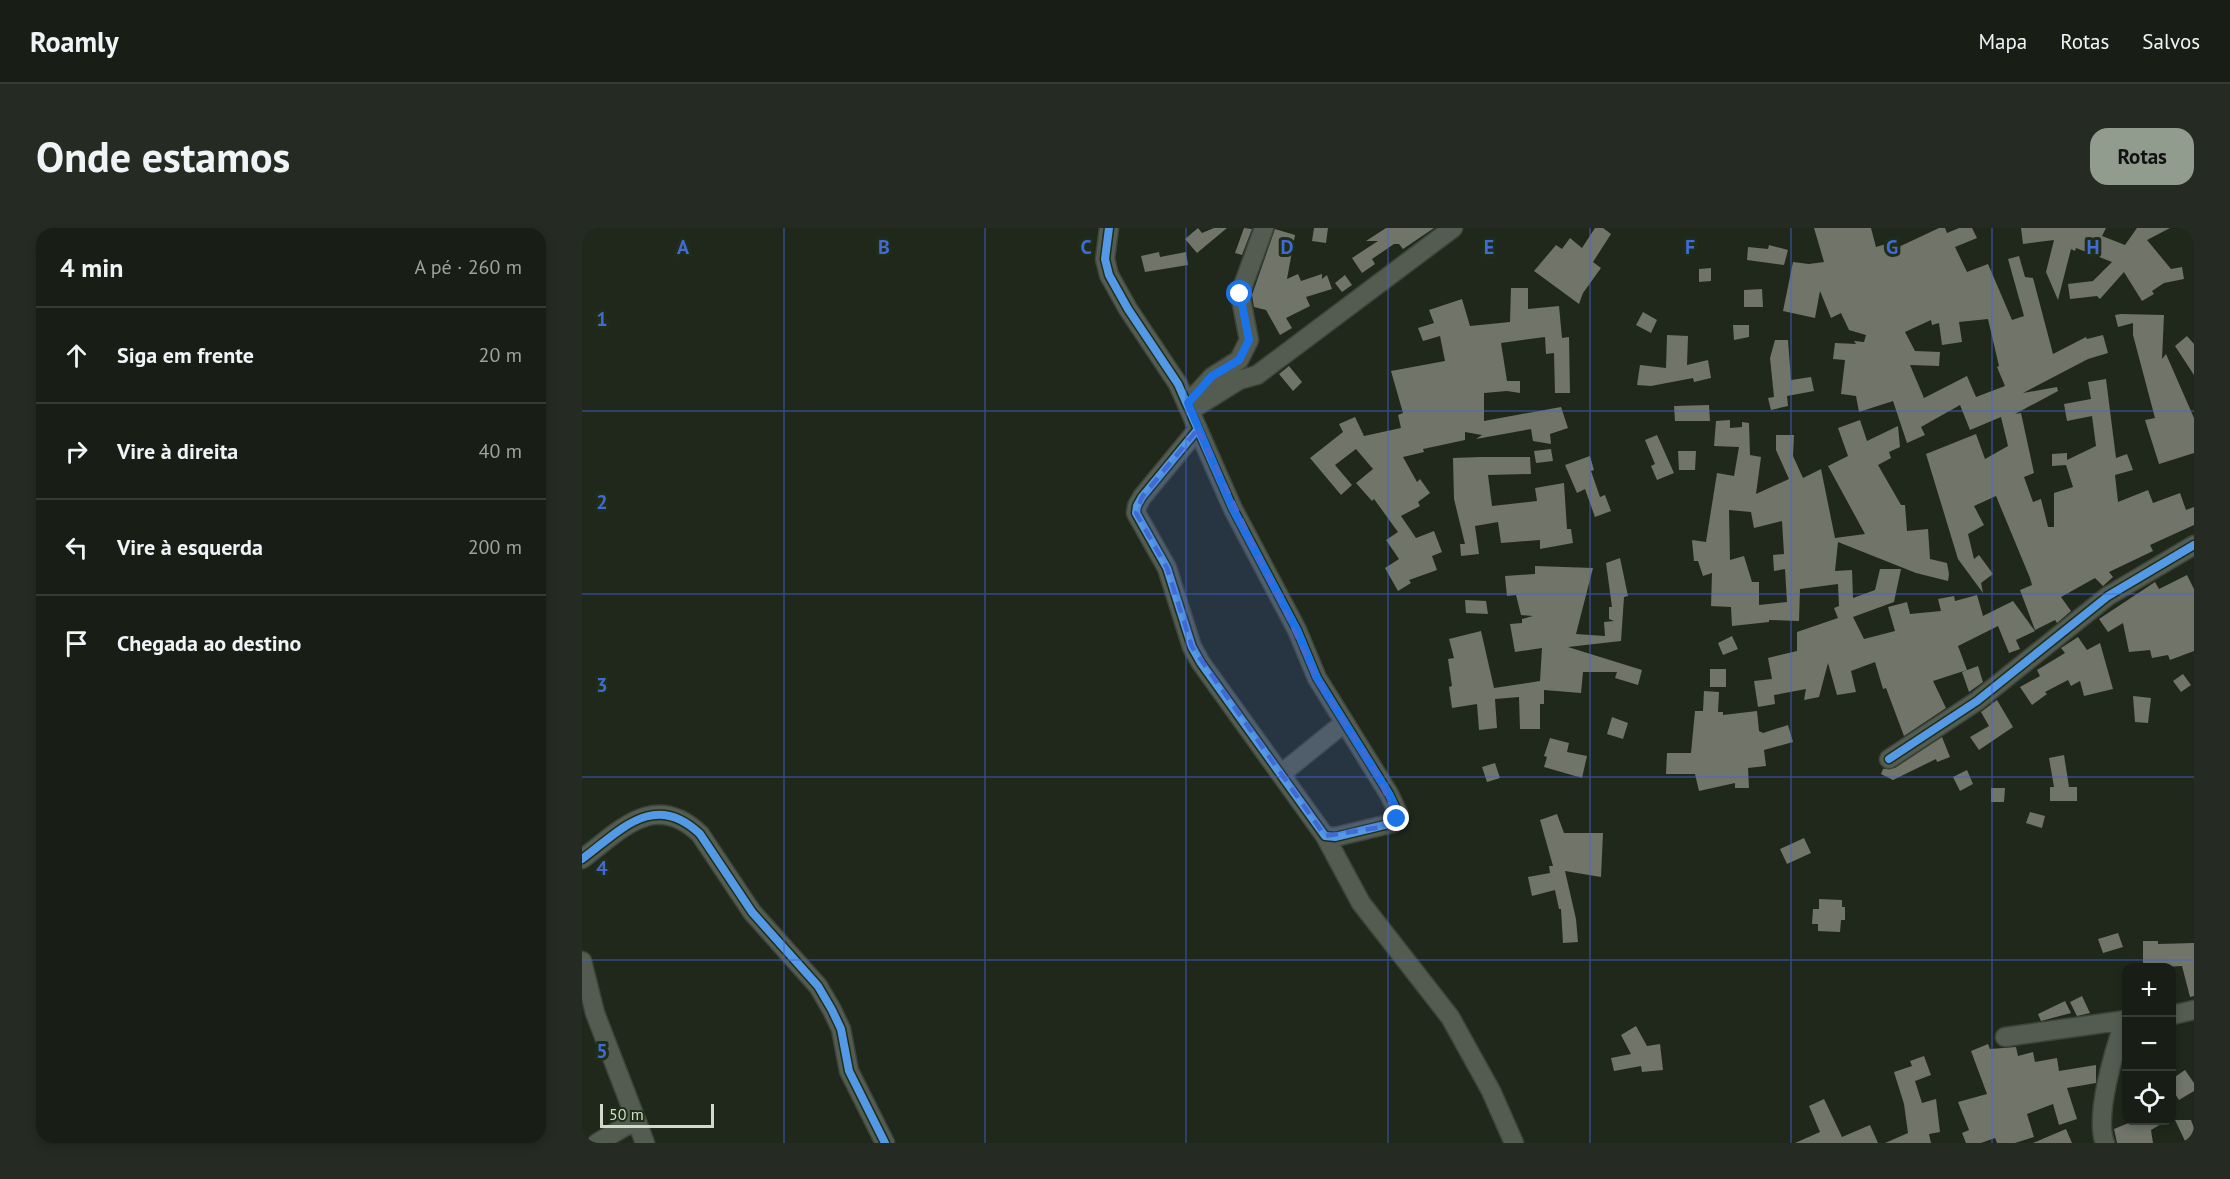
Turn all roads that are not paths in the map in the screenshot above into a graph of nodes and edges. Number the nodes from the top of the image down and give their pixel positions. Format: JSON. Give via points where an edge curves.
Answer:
{"nodes":[{"id":1,"x":1109,"y":228,"type":"edge"},
{"id":2,"x":1264,"y":228,"type":"edge"},
{"id":3,"x":1453,"y":228,"type":"edge"},
{"id":4,"x":1190,"y":407,"type":"junction"},
{"id":5,"x":1198,"y":429,"type":"junction"},
{"id":6,"x":2194,"y":545,"type":"edge"},
{"id":7,"x":1344,"y":723,"type":"junction"},
{"id":8,"x":1889,"y":759,"type":"dead end"},
{"id":9,"x":1281,"y":774,"type":"junction"},
{"id":10,"x":1324,"y":836,"type":"junction"},
{"id":11,"x":582,"y":859,"type":"edge"},
{"id":12,"x":582,"y":961,"type":"edge"},
{"id":13,"x":2194,"y":1010,"type":"edge"},
{"id":14,"x":2176,"y":1014,"type":"edge"},
{"id":15,"x":2122,"y":1021,"type":"edge"},
{"id":16,"x":2122,"y":1030,"type":"edge"},
{"id":17,"x":2004,"y":1036,"type":"dead end"},
{"id":18,"x":636,"y":1120,"type":"junction"},
{"id":19,"x":597,"y":1143,"type":"edge"},
{"id":20,"x":645,"y":1143,"type":"edge"},
{"id":21,"x":885,"y":1143,"type":"edge"},
{"id":22,"x":1514,"y":1143,"type":"edge"},
{"id":23,"x":2105,"y":1143,"type":"edge"}],
"edges":[{"from":1,"to":4,"type":"street","via":[[1105,259],[1109,275]]},
{"from":2,"to":4,"type":"street","via":[[1240,294],[1249,340],[1239,360],[1212,376]]},
{"from":3,"to":4,"type":"street","via":[[1257,375],[1239,380]]},
{"from":4,"to":5,"type":"street"},
{"from":5,"to":7,"type":"street","via":[[1233,509],[1297,630],[1317,678]]},
{"from":5,"to":9,"type":"street","via":[[1142,497],[1137,513],[1167,568],[1192,647]]},
{"from":6,"to":8,"type":"street","via":[[2108,596],[1977,701]]},
{"from":7,"to":9,"type":"street"},
{"from":7,"to":10,"type":"street","via":[[1389,794],[1397,819],[1382,827]]},
{"from":9,"to":10,"type":"street"},
{"from":10,"to":22,"type":"street","via":[[1360,903],[1450,1017],[1491,1091]]},
{"from":11,"to":21,"type":"street","via":[[640,817],[674,816],[689,823],[752,912],[818,986],[841,1029],[849,1071]]},
{"from":12,"to":18,"type":"street","via":[[595,1013]]},
{"from":13,"to":14,"type":"street"},
{"from":15,"to":17,"type":"street"},
{"from":16,"to":23,"type":"street","via":[[2111,1058],[2100,1131]]},
{"from":18,"to":19,"type":"street"},
{"from":18,"to":20,"type":"street"}]}
